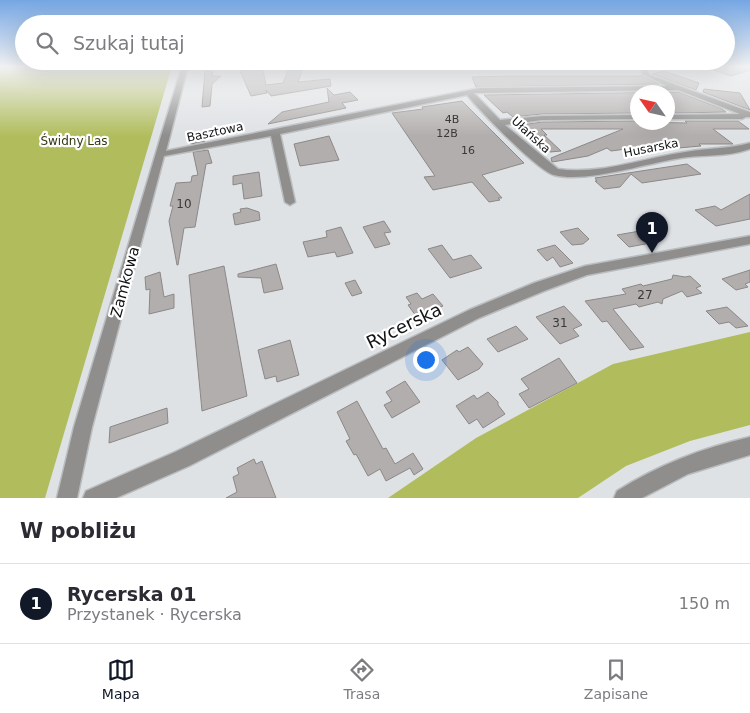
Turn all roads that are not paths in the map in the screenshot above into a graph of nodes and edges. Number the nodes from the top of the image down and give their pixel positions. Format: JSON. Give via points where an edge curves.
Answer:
{"nodes":[{"id":1,"x":179,"y":89,"type":"edge"},
{"id":2,"x":498,"y":89,"type":"edge"},
{"id":3,"x":681,"y":89,"type":"edge"},
{"id":4,"x":469,"y":92,"type":"junction"},
{"id":5,"x":748,"y":114,"type":"edge"},
{"id":6,"x":630,"y":117,"type":"edge"},
{"id":7,"x":675,"y":117,"type":"edge"},
{"id":8,"x":499,"y":123,"type":"junction"},
{"id":9,"x":275,"y":132,"type":"junction"},
{"id":10,"x":750,"y":146,"type":"edge"},
{"id":11,"x":161,"y":154,"type":"junction"},
{"id":12,"x":556,"y":172,"type":"joint"},
{"id":13,"x":290,"y":202,"type":"dead end"},
{"id":14,"x":750,"y":240,"type":"edge"},
{"id":15,"x":750,"y":446,"type":"edge"},
{"id":16,"x":68,"y":498,"type":"edge"},
{"id":17,"x":93,"y":498,"type":"edge"},
{"id":18,"x":624,"y":498,"type":"edge"}],
"edges":[{"from":1,"to":11,"type":"street","name":"Zamkowa"},
{"from":2,"to":4,"type":"street","name":"Basztowa"},
{"from":3,"to":5,"type":"street"},
{"from":4,"to":8,"type":"street","name":"Ułańska"},
{"from":4,"to":9,"type":"street","name":"Basztowa"},
{"from":5,"to":7,"type":"street"},
{"from":6,"to":8,"type":"street","via":[[542,118]]},
{"from":8,"to":12,"type":"street","name":"Ułańska"},
{"from":9,"to":11,"type":"street","name":"Basztowa"},
{"from":9,"to":13,"type":"street"},
{"from":10,"to":12,"type":"street","name":"Husarska","via":[[596,170]]},
{"from":11,"to":16,"type":"street","name":"Zamkowa","via":[[83,427]]},
{"from":14,"to":17,"type":"street","name":"Rycerska","via":[[593,269],[539,287],[410,345],[182,460]]},
{"from":15,"to":18,"type":"street","via":[[674,469]]}]}
